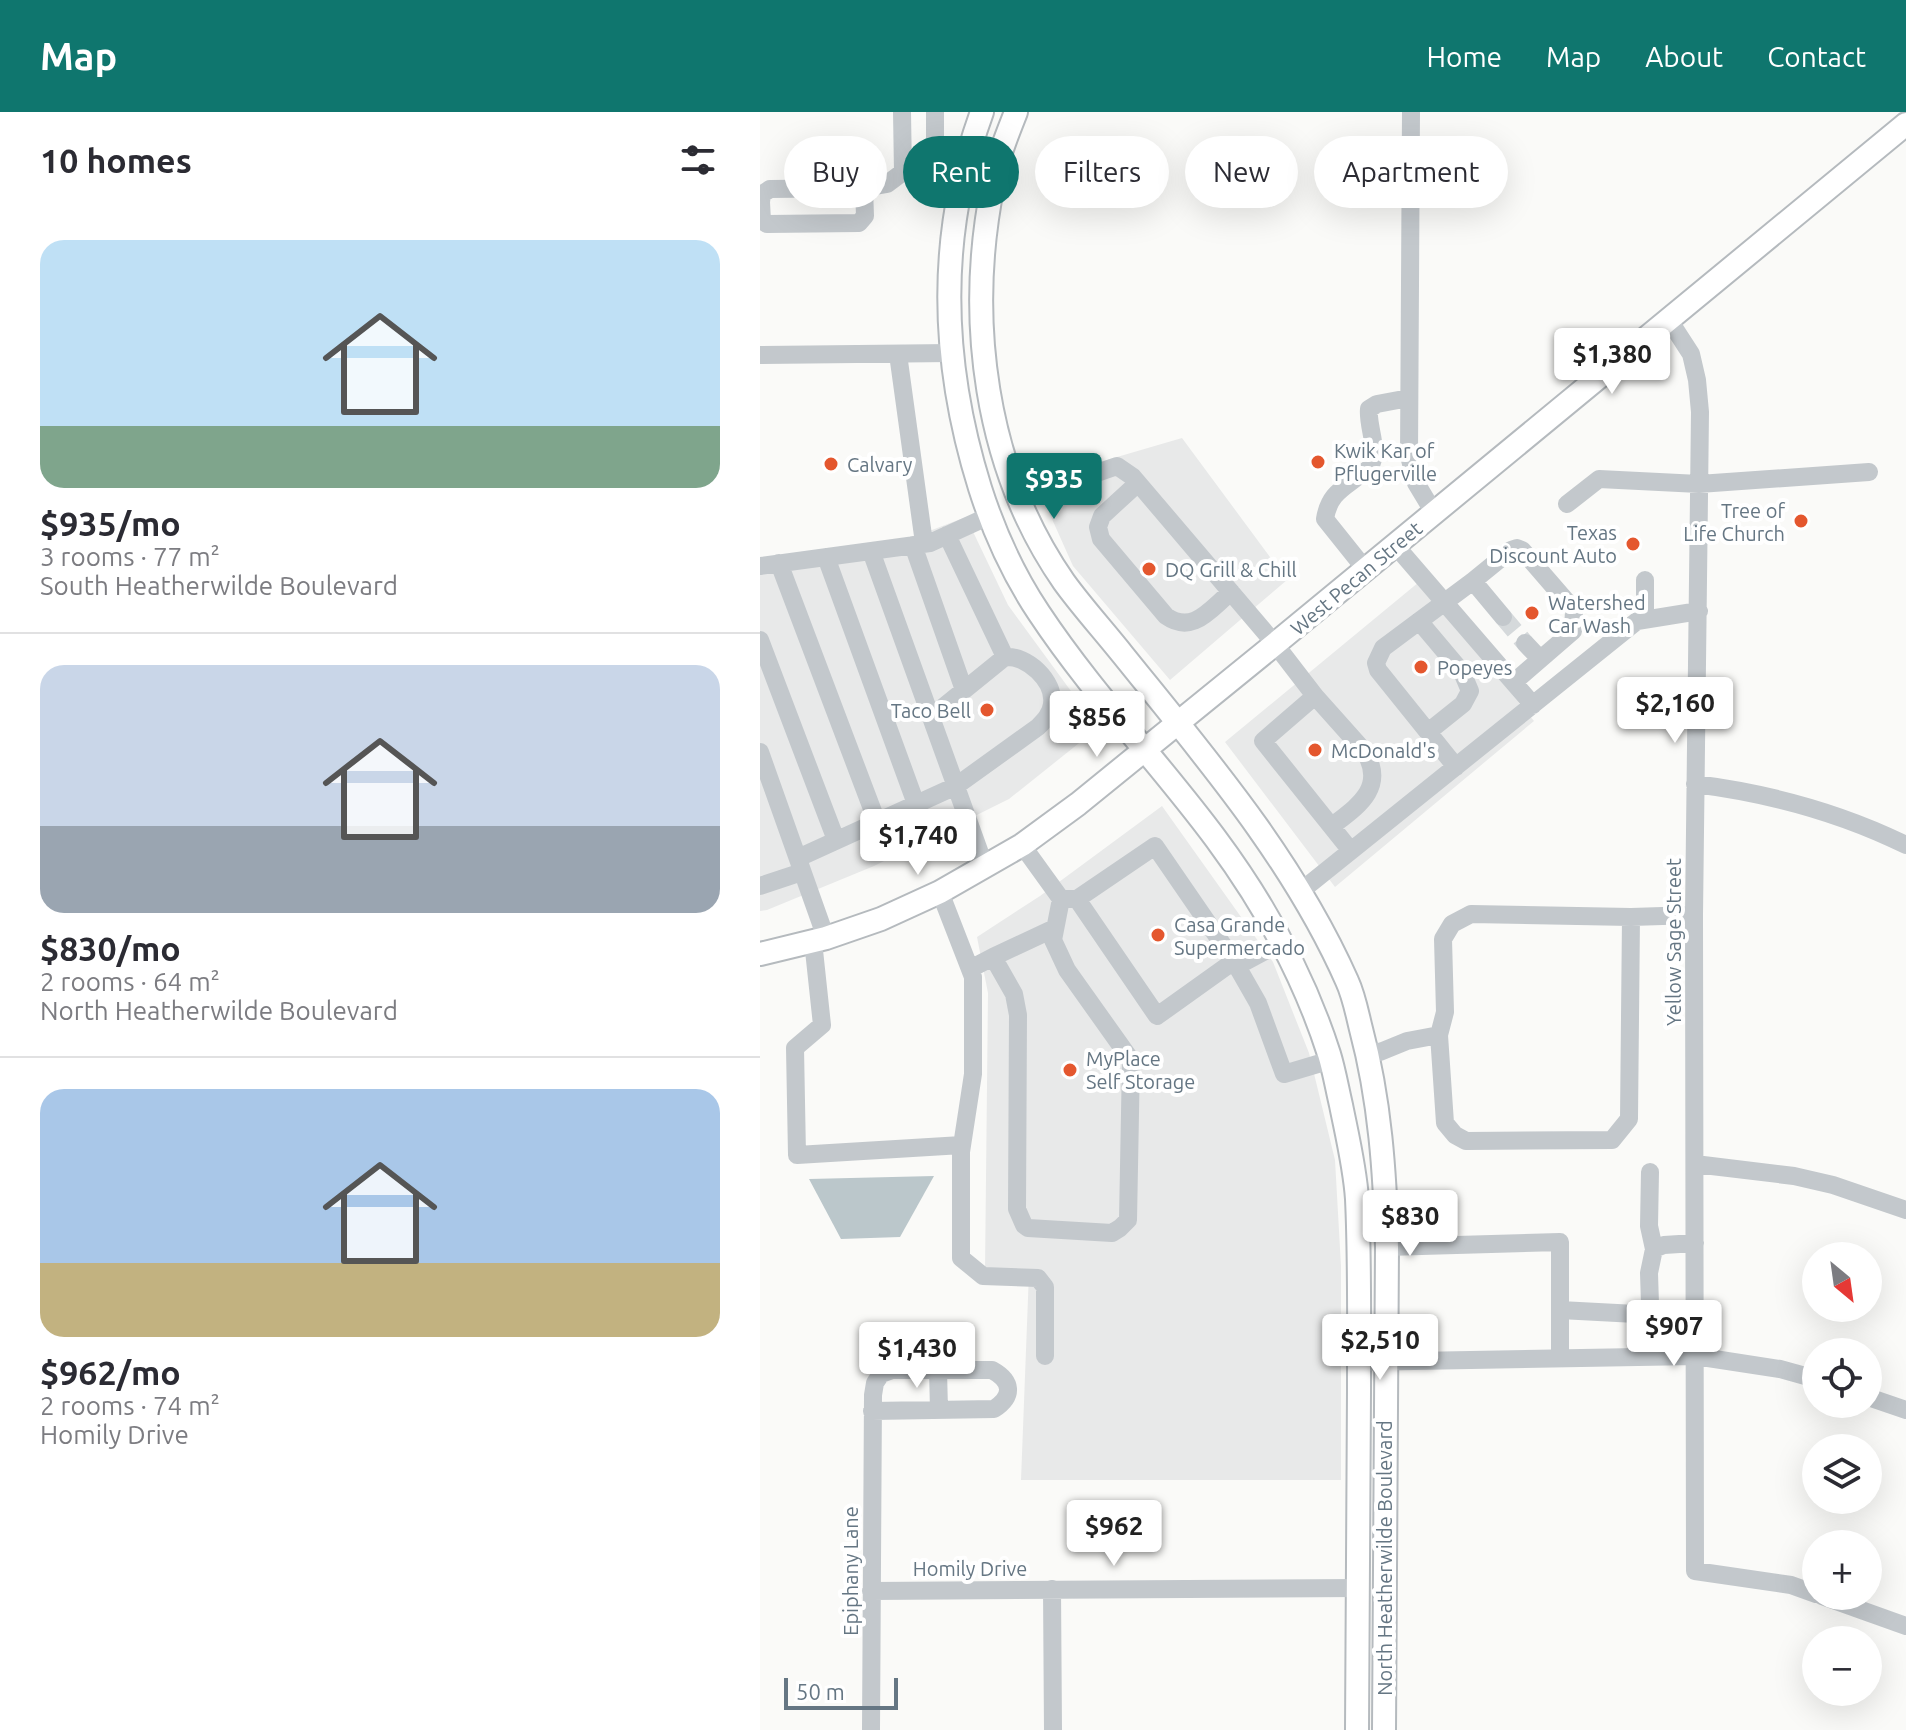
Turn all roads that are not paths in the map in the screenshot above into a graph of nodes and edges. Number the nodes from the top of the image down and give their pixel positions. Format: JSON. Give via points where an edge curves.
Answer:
{"nodes":[{"id":1,"x":902,"y":112,"type":"edge"},
{"id":2,"x":935,"y":112,"type":"edge"},
{"id":3,"x":982,"y":112,"type":"edge"},
{"id":4,"x":1016,"y":112,"type":"edge"},
{"id":5,"x":1411,"y":112,"type":"edge"},
{"id":6,"x":1906,"y":124,"type":"edge"},
{"id":7,"x":935,"y":136,"type":"edge"},
{"id":8,"x":974,"y":136,"type":"edge"},
{"id":9,"x":1008,"y":136,"type":"edge"},
{"id":10,"x":903,"y":172,"type":"joint"},
{"id":11,"x":887,"y":184,"type":"edge"},
{"id":12,"x":864,"y":188,"type":"joint"},
{"id":13,"x":957,"y":208,"type":"edge"},
{"id":14,"x":989,"y":208,"type":"edge"},
{"id":15,"x":1669,"y":320,"type":"junction"},
{"id":16,"x":952,"y":353,"type":"junction"},
{"id":17,"x":898,"y":354,"type":"junction"},
{"id":18,"x":760,"y":355,"type":"edge"},
{"id":19,"x":1409,"y":398,"type":"junction"},
{"id":20,"x":1869,"y":472,"type":"dead end"},
{"id":21,"x":1138,"y":483,"type":"junction"},
{"id":22,"x":1699,"y":484,"type":"junction"},
{"id":23,"x":1019,"y":500,"type":"junction"},
{"id":24,"x":1567,"y":504,"type":"dead end"},
{"id":25,"x":1434,"y":513,"type":"junction"},
{"id":26,"x":989,"y":516,"type":"junction"},
{"id":27,"x":947,"y":535,"type":"junction"},
{"id":28,"x":918,"y":544,"type":"junction"},
{"id":29,"x":1395,"y":545,"type":"junction"},
{"id":30,"x":871,"y":551,"type":"junction"},
{"id":31,"x":826,"y":557,"type":"junction"},
{"id":32,"x":779,"y":563,"type":"junction"},
{"id":33,"x":760,"y":566,"type":"edge"},
{"id":34,"x":1365,"y":569,"type":"junction"},
{"id":35,"x":1645,"y":580,"type":"dead end"},
{"id":36,"x":1473,"y":581,"type":"junction"},
{"id":37,"x":1231,"y":592,"type":"junction"},
{"id":38,"x":1444,"y":602,"type":"junction"},
{"id":39,"x":1699,"y":611,"type":"junction"},
{"id":40,"x":1503,"y":617,"type":"tunnel mouth"},
{"id":41,"x":1645,"y":620,"type":"junction"},
{"id":42,"x":1419,"y":621,"type":"junction"},
{"id":43,"x":760,"y":640,"type":"edge"},
{"id":44,"x":1525,"y":643,"type":"tunnel mouth"},
{"id":45,"x":1275,"y":644,"type":"junction"},
{"id":46,"x":1005,"y":657,"type":"junction"},
{"id":47,"x":1540,"y":659,"type":"junction"},
{"id":48,"x":1514,"y":682,"type":"junction"},
{"id":49,"x":964,"y":690,"type":"junction"},
{"id":50,"x":1315,"y":696,"type":"junction"},
{"id":51,"x":1533,"y":705,"type":"junction"},
{"id":52,"x":931,"y":717,"type":"junction"},
{"id":53,"x":1177,"y":722,"type":"junction"},
{"id":54,"x":1428,"y":732,"type":"junction"},
{"id":55,"x":1145,"y":749,"type":"junction"},
{"id":56,"x":760,"y":752,"type":"edge"},
{"id":57,"x":1456,"y":767,"type":"junction"},
{"id":58,"x":1695,"y":784,"type":"junction"},
{"id":59,"x":956,"y":786,"type":"junction"},
{"id":60,"x":916,"y":804,"type":"junction"},
{"id":61,"x":877,"y":822,"type":"junction"},
{"id":62,"x":1332,"y":826,"type":"junction"},
{"id":63,"x":836,"y":840,"type":"junction"},
{"id":64,"x":1022,"y":845,"type":"junction"},
{"id":65,"x":1906,"y":845,"type":"edge"},
{"id":66,"x":1351,"y":851,"type":"junction"},
{"id":67,"x":800,"y":865,"type":"junction"},
{"id":68,"x":985,"y":867,"type":"junction"},
{"id":69,"x":760,"y":886,"type":"edge"},
{"id":70,"x":1301,"y":891,"type":"junction"},
{"id":71,"x":940,"y":892,"type":"junction"},
{"id":72,"x":1069,"y":899,"type":"junction"},
{"id":73,"x":1694,"y":915,"type":"junction"},
{"id":74,"x":1631,"y":917,"type":"junction"},
{"id":75,"x":1055,"y":928,"type":"junction"},
{"id":76,"x":819,"y":939,"type":"junction"},
{"id":77,"x":1282,"y":942,"type":"junction"},
{"id":78,"x":760,"y":954,"type":"edge"},
{"id":79,"x":993,"y":957,"type":"junction"},
{"id":80,"x":1235,"y":963,"type":"junction"},
{"id":81,"x":970,"y":969,"type":"junction"},
{"id":82,"x":1439,"y":1035,"type":"junction"},
{"id":83,"x":1367,"y":1051,"type":"junction"},
{"id":84,"x":1331,"y":1060,"type":"junction"},
{"id":85,"x":962,"y":1145,"type":"junction"},
{"id":86,"x":1695,"y":1164,"type":"junction"},
{"id":87,"x":1650,"y":1172,"type":"dead end"},
{"id":88,"x":1906,"y":1210,"type":"edge"},
{"id":89,"x":1695,"y":1243,"type":"junction"},
{"id":90,"x":1387,"y":1247,"type":"junction"},
{"id":91,"x":1654,"y":1249,"type":"junction"},
{"id":92,"x":1560,"y":1310,"type":"junction"},
{"id":93,"x":1045,"y":1356,"type":"dead end"},
{"id":94,"x":1695,"y":1356,"type":"junction"},
{"id":95,"x":1560,"y":1358,"type":"junction"},
{"id":96,"x":1385,"y":1361,"type":"junction"},
{"id":97,"x":1359,"y":1362,"type":"junction"},
{"id":98,"x":938,"y":1370,"type":"junction"},
{"id":99,"x":1802,"y":1375,"type":"edge"},
{"id":100,"x":1882,"y":1402,"type":"edge"},
{"id":101,"x":939,"y":1410,"type":"junction"},
{"id":102,"x":1906,"y":1410,"type":"edge"},
{"id":103,"x":872,"y":1411,"type":"junction"},
{"id":104,"x":1358,"y":1588,"type":"junction"},
{"id":105,"x":1052,"y":1589,"type":"junction"},
{"id":106,"x":1802,"y":1589,"type":"edge"},
{"id":107,"x":871,"y":1591,"type":"junction"},
{"id":108,"x":1861,"y":1610,"type":"edge"},
{"id":109,"x":1906,"y":1626,"type":"edge"},
{"id":110,"x":871,"y":1730,"type":"edge"},
{"id":111,"x":1053,"y":1730,"type":"edge"},
{"id":112,"x":1357,"y":1730,"type":"edge"},
{"id":113,"x":1384,"y":1730,"type":"edge"}],
"edges":[{"from":1,"to":10,"type":"street"},
{"from":2,"to":7,"type":"street"},
{"from":3,"to":8,"type":"main road","name":"North Heatherwilde Boulevard"},
{"from":4,"to":9,"type":"main road","name":"North Heatherwilde Boulevard"},
{"from":5,"to":19,"type":"street"},
{"from":6,"to":15,"type":"main road","name":"West Pecan Street"},
{"from":10,"to":11,"type":"street"},
{"from":12,"to":12,"type":"street","via":[[770,189],[762,194],[762,221],[859,223],[865,216]]},
{"from":13,"to":16,"type":"main road","name":"North Heatherwilde Boulevard","via":[[949,284]]},
{"from":14,"to":23,"type":"main road","name":"North Heatherwilde Boulevard","via":[[981,325],[994,421]]},
{"from":15,"to":22,"type":"street","name":"Yellow Sage Street","via":[[1691,354],[1697,380]]},
{"from":15,"to":25,"type":"main road","name":"West Pecan Street"},
{"from":16,"to":17,"type":"street"},
{"from":16,"to":26,"type":"main road","name":"North Heatherwilde Boulevard","via":[[966,440]]},
{"from":17,"to":18,"type":"street"},
{"from":17,"to":28,"type":"street"},
{"from":19,"to":25,"type":"street","via":[[1409,456],[1416,483]]},
{"from":19,"to":34,"type":"street","via":[[1369,409],[1374,454],[1369,469],[1327,506],[1325,519]]},
{"from":20,"to":22,"type":"street"},
{"from":21,"to":23,"type":"street","via":[[1117,466]]},
{"from":21,"to":37,"type":"street"},
{"from":21,"to":37,"type":"street","via":[[1102,516],[1098,527],[1101,539],[1166,616],[1194,623]]},
{"from":22,"to":24,"type":"street","via":[[1599,479]]},
{"from":22,"to":39,"type":"street","name":"Yellow Sage Street"},
{"from":23,"to":26,"type":"main road"},
{"from":23,"to":53,"type":"main road","name":"North Heatherwilde Boulevard","via":[[1064,582]]},
{"from":25,"to":29,"type":"main road","name":"West Pecan Street"},
{"from":26,"to":27,"type":"street"},
{"from":26,"to":55,"type":"main road","name":"North Heatherwilde Boulevard","via":[[1038,612]]},
{"from":27,"to":28,"type":"street"},
{"from":27,"to":46,"type":"street"},
{"from":28,"to":30,"type":"street"},
{"from":28,"to":49,"type":"street"},
{"from":29,"to":34,"type":"main road","name":"West Pecan Street"},
{"from":29,"to":38,"type":"street"},
{"from":30,"to":31,"type":"street"},
{"from":30,"to":52,"type":"street"},
{"from":31,"to":32,"type":"street"},
{"from":31,"to":60,"type":"street"},
{"from":32,"to":33,"type":"street"},
{"from":32,"to":61,"type":"street"},
{"from":34,"to":45,"type":"main road","name":"West Pecan Street"},
{"from":35,"to":41,"type":"street"},
{"from":36,"to":38,"type":"street"},
{"from":36,"to":40,"type":"street"},
{"from":36,"to":47,"type":"street","via":[[1517,548],[1574,610],[1573,631]]},
{"from":37,"to":45,"type":"street"},
{"from":38,"to":42,"type":"street"},
{"from":38,"to":48,"type":"street"},
{"from":39,"to":41,"type":"street"},
{"from":39,"to":58,"type":"street","name":"Yellow Sage Street"},
{"from":41,"to":51,"type":"street","via":[[1637,621]]},
{"from":42,"to":54,"type":"street","via":[[1462,672],[1470,691],[1463,704]]},
{"from":42,"to":54,"type":"street","via":[[1383,648],[1376,663]]},
{"from":43,"to":63,"type":"street"},
{"from":44,"to":47,"type":"street"},
{"from":45,"to":50,"type":"street"},
{"from":45,"to":53,"type":"main road","name":"West Pecan Street"},
{"from":46,"to":49,"type":"street"},
{"from":46,"to":59,"type":"street","via":[[1024,660],[1048,686],[1052,703],[1047,717]]},
{"from":47,"to":48,"type":"street"},
{"from":48,"to":51,"type":"street"},
{"from":49,"to":52,"type":"street"},
{"from":50,"to":62,"type":"street","via":[[1365,752],[1372,773],[1366,796]]},
{"from":50,"to":62,"type":"street","via":[[1263,741]]},
{"from":51,"to":57,"type":"street"},
{"from":52,"to":59,"type":"street"},
{"from":53,"to":55,"type":"main road","name":"West Pecan Street"},
{"from":53,"to":70,"type":"main road","name":"North Heatherwilde Boulevard"},
{"from":54,"to":57,"type":"street"},
{"from":55,"to":64,"type":"main road","name":"West Pecan Street"},
{"from":55,"to":77,"type":"main road","name":"North Heatherwilde Boulevard","via":[[1216,839]]},
{"from":56,"to":67,"type":"street"},
{"from":57,"to":66,"type":"street"},
{"from":58,"to":65,"type":"street","via":[[1806,807]]},
{"from":58,"to":73,"type":"street","name":"Yellow Sage Street"},
{"from":59,"to":60,"type":"street"},
{"from":59,"to":68,"type":"street"},
{"from":60,"to":61,"type":"street"},
{"from":61,"to":63,"type":"street"},
{"from":62,"to":66,"type":"street"},
{"from":63,"to":67,"type":"street"},
{"from":64,"to":68,"type":"main road","name":"West Pecan Street"},
{"from":64,"to":72,"type":"street"},
{"from":66,"to":70,"type":"street"},
{"from":67,"to":69,"type":"street"},
{"from":67,"to":76,"type":"street"},
{"from":68,"to":71,"type":"main road","name":"West Pecan Street"},
{"from":70,"to":83,"type":"main road","name":"North Heatherwilde Boulevard","via":[[1349,984]]},
{"from":71,"to":76,"type":"main road","name":"West Pecan Street"},
{"from":71,"to":81,"type":"street"},
{"from":72,"to":75,"type":"street"},
{"from":72,"to":80,"type":"street","via":[[1157,1016]]},
{"from":72,"to":80,"type":"street","via":[[1155,846]]},
{"from":73,"to":74,"type":"street"},
{"from":73,"to":86,"type":"street","name":"Yellow Sage Street"},
{"from":74,"to":82,"type":"street","via":[[1471,914],[1452,924],[1443,939],[1445,1012]]},
{"from":74,"to":82,"type":"street","via":[[1629,1119],[1612,1140],[1466,1141],[1455,1135],[1445,1123]]},
{"from":75,"to":79,"type":"street"},
{"from":75,"to":79,"type":"street","via":[[1053,940],[1067,970],[1131,1060],[1128,1220],[1112,1233],[1028,1228],[1017,1209],[1018,1015],[1014,994]]},
{"from":76,"to":78,"type":"main road","name":"West Pecan Street"},
{"from":76,"to":85,"type":"street","via":[[822,1025],[795,1048],[797,1155]]},
{"from":77,"to":80,"type":"street"},
{"from":77,"to":84,"type":"main road","name":"North Heatherwilde Boulevard"},
{"from":79,"to":81,"type":"street"},
{"from":80,"to":84,"type":"street","via":[[1258,1003],[1284,1074]]},
{"from":81,"to":85,"type":"street","via":[[973,1074]]},
{"from":82,"to":83,"type":"street"},
{"from":83,"to":84,"type":"main road"},
{"from":83,"to":90,"type":"main road","name":"North Heatherwilde Boulevard","via":[[1379,1115]]},
{"from":84,"to":97,"type":"main road","name":"North Heatherwilde Boulevard","via":[[1357,1195]]},
{"from":85,"to":93,"type":"street","via":[[961,1258],[983,1276],[1038,1278],[1045,1287]]},
{"from":86,"to":88,"type":"street","via":[[1794,1176]]},
{"from":86,"to":89,"type":"street","name":"Yellow Sage Street"},
{"from":87,"to":91,"type":"street"},
{"from":89,"to":91,"type":"street"},
{"from":89,"to":94,"type":"street","name":"Yellow Sage Street"},
{"from":90,"to":92,"type":"street","via":[[1560,1242]]},
{"from":90,"to":96,"type":"main road","name":"North Heatherwilde Boulevard"},
{"from":91,"to":92,"type":"street","via":[[1650,1304],[1636,1314]]},
{"from":92,"to":95,"type":"street"},
{"from":94,"to":95,"type":"street"},
{"from":94,"to":99,"type":"street"},
{"from":94,"to":106,"type":"street","name":"Yellow Sage Street","via":[[1695,1571]]},
{"from":95,"to":96,"type":"street"},
{"from":96,"to":97,"type":"street"},
{"from":96,"to":113,"type":"main road","name":"North Heatherwilde Boulevard"},
{"from":97,"to":104,"type":"main road","name":"North Heatherwilde Boulevard"},
{"from":98,"to":101,"type":"street"},
{"from":98,"to":101,"type":"street","via":[[992,1370],[1002,1375],[1008,1394],[994,1409]]},
{"from":98,"to":103,"type":"street","name":"Epiphany Lane","via":[[881,1374]]},
{"from":100,"to":102,"type":"street"},
{"from":101,"to":103,"type":"street"},
{"from":103,"to":107,"type":"street","name":"Epiphany Lane"},
{"from":104,"to":105,"type":"street","name":"Homily Drive"},
{"from":104,"to":112,"type":"main road","name":"North Heatherwilde Boulevard"},
{"from":105,"to":107,"type":"street","name":"Homily Drive"},
{"from":105,"to":111,"type":"street"},
{"from":107,"to":110,"type":"street","name":"Epiphany Lane"},
{"from":108,"to":109,"type":"street"}]}
